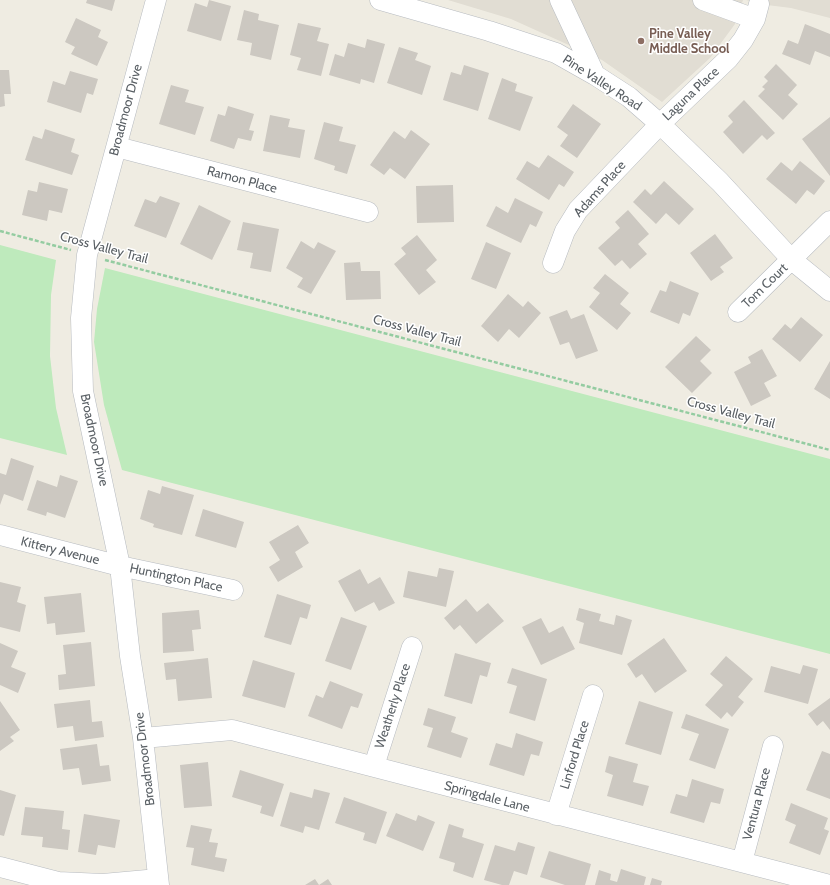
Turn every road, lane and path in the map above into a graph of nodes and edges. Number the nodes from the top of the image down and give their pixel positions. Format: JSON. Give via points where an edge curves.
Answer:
{"nodes":[{"id":1,"x":156,"y":0,"type":"edge"},
{"id":2,"x":380,"y":0,"type":"edge"},
{"id":3,"x":560,"y":0,"type":"edge"},
{"id":4,"x":703,"y":0,"type":"edge"},
{"id":5,"x":596,"y":75,"type":"junction"},
{"id":6,"x":660,"y":124,"type":"junction"},
{"id":7,"x":116,"y":147,"type":"junction"},
{"id":8,"x":368,"y":212,"type":"dead end"},
{"id":9,"x":830,"y":221,"type":"edge"},
{"id":10,"x":0,"y":231,"type":"edge"},
{"id":11,"x":87,"y":255,"type":"junction"},
{"id":12,"x":792,"y":260,"type":"junction"},
{"id":13,"x":553,"y":263,"type":"dead end"},
{"id":14,"x":830,"y":291,"type":"edge"},
{"id":15,"x":738,"y":312,"type":"dead end"},
{"id":16,"x":830,"y":450,"type":"edge"},
{"id":17,"x":0,"y":536,"type":"edge"},
{"id":18,"x":120,"y":566,"type":"junction"},
{"id":19,"x":233,"y":590,"type":"dead end"},
{"id":20,"x":412,"y":647,"type":"dead end"},
{"id":21,"x":593,"y":695,"type":"dead end"},
{"id":22,"x":143,"y":738,"type":"junction"},
{"id":23,"x":773,"y":746,"type":"dead end"},
{"id":24,"x":374,"y":766,"type":"junction"},
{"id":25,"x":556,"y":815,"type":"junction"},
{"id":26,"x":742,"y":862,"type":"junction"},
{"id":27,"x":0,"y":867,"type":"edge"},
{"id":28,"x":158,"y":882,"type":"edge"},
{"id":29,"x":830,"y":885,"type":"edge"}],
"edges":[{"from":1,"to":7,"type":"street","name":"Broadmoor Drive"},
{"from":2,"to":5,"type":"street","name":"Pine Valley Road","via":[[556,53]]},
{"from":3,"to":5,"type":"street"},
{"from":4,"to":6,"type":"street","name":"Laguna Place","via":[[757,11],[744,40],[728,59]]},
{"from":5,"to":6,"type":"street","name":"Pine Valley Road","via":[[629,97]]},
{"from":6,"to":12,"type":"street","name":"Pine Valley Road","via":[[720,182]]},
{"from":6,"to":13,"type":"street","name":"Adams Place","via":[[578,210],[565,231]]},
{"from":7,"to":8,"type":"street","name":"Ramon Place"},
{"from":7,"to":11,"type":"street","name":"Broadmoor Drive"},
{"from":9,"to":12,"type":"street","name":"Tom Court"},
{"from":10,"to":11,"type":"path","name":"Cross Valley Trail"},
{"from":11,"to":16,"type":"path","name":"Cross Valley Trail"},
{"from":11,"to":18,"type":"street","name":"Broadmoor Drive","via":[[81,318],[83,391]]},
{"from":12,"to":14,"type":"street","name":"Pine Valley Road"},
{"from":12,"to":15,"type":"street","name":"Tom Court"},
{"from":17,"to":18,"type":"street","name":"Kittery Avenue"},
{"from":18,"to":19,"type":"street","name":"Huntington Place"},
{"from":18,"to":22,"type":"street","name":"Broadmoor Drive","via":[[130,656]]},
{"from":20,"to":24,"type":"street","name":"Weatherly Place"},
{"from":21,"to":25,"type":"street","name":"Linford Place"},
{"from":22,"to":24,"type":"street","name":"Springdale Lane","via":[[232,730]]},
{"from":22,"to":28,"type":"street","name":"Broadmoor Drive"},
{"from":23,"to":26,"type":"street","name":"Ventura Place"},
{"from":24,"to":25,"type":"street","name":"Springdale Lane"},
{"from":25,"to":26,"type":"street","name":"Springdale Lane"},
{"from":26,"to":29,"type":"street","name":"Springdale Lane"},
{"from":27,"to":28,"type":"street","via":[[58,882]]}]}
